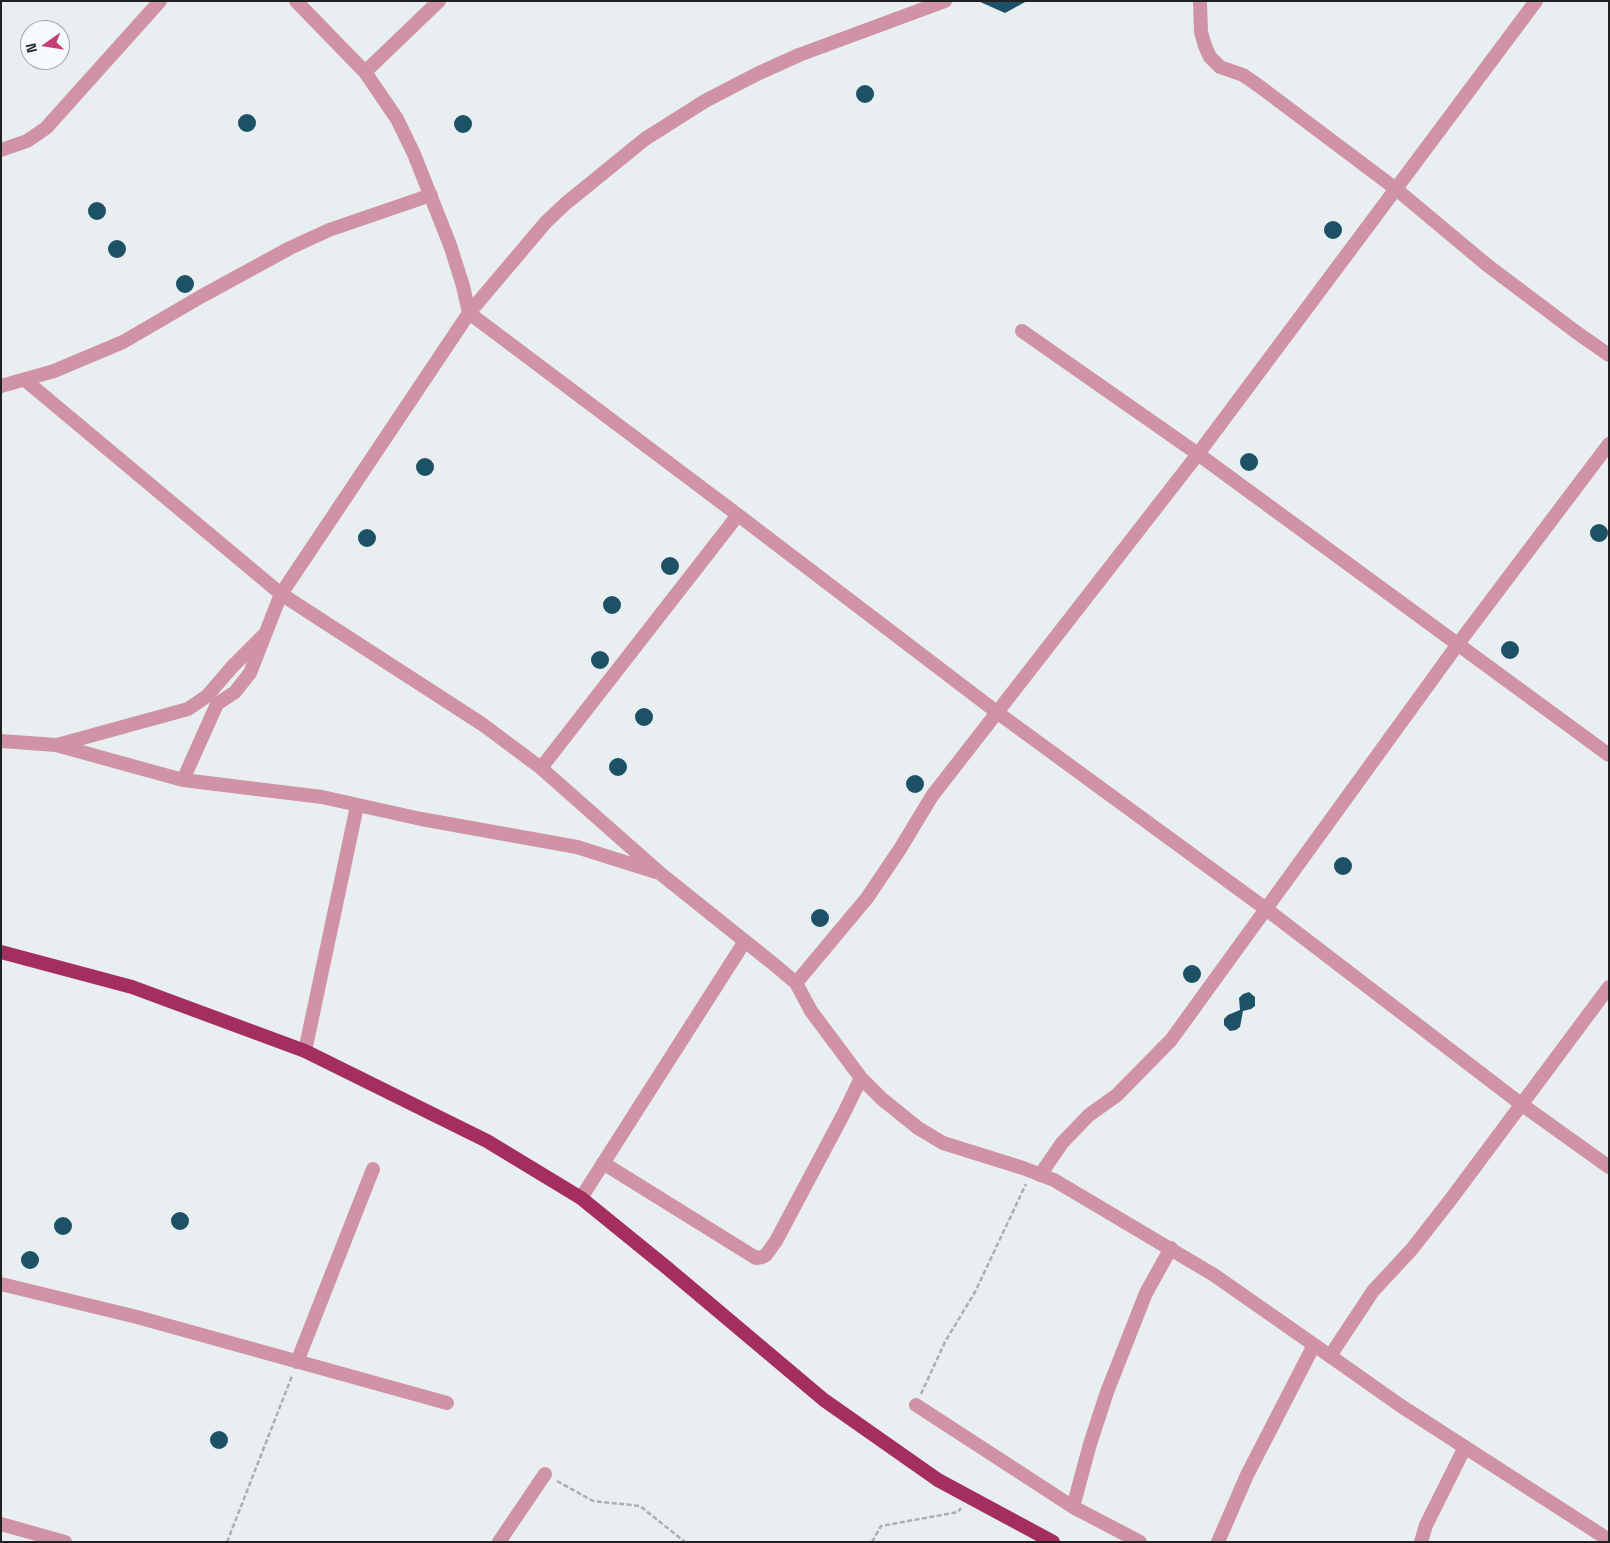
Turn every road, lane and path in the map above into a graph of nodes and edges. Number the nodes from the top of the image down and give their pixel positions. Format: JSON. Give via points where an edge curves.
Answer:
{"nodes":[{"id":1,"x":160,"y":1,"type":"edge"},
{"id":2,"x":296,"y":1,"type":"edge"},
{"id":3,"x":439,"y":1,"type":"edge"},
{"id":4,"x":945,"y":1,"type":"edge"},
{"id":5,"x":1200,"y":1,"type":"edge"},
{"id":6,"x":1536,"y":1,"type":"edge"},
{"id":7,"x":365,"y":72,"type":"junction"},
{"id":8,"x":1,"y":150,"type":"edge"},
{"id":9,"x":1396,"y":189,"type":"junction"},
{"id":10,"x":431,"y":195,"type":"junction"},
{"id":11,"x":469,"y":313,"type":"junction"},
{"id":12,"x":1022,"y":331,"type":"dead end"},
{"id":13,"x":1609,"y":355,"type":"edge"},
{"id":14,"x":25,"y":380,"type":"junction"},
{"id":15,"x":1,"y":386,"type":"edge"},
{"id":16,"x":1609,"y":444,"type":"edge"},
{"id":17,"x":1198,"y":454,"type":"junction"},
{"id":18,"x":738,"y":515,"type":"junction"},
{"id":19,"x":281,"y":594,"type":"junction"},
{"id":20,"x":1458,"y":644,"type":"junction"},
{"id":21,"x":212,"y":700,"type":"junction"},
{"id":22,"x":998,"y":713,"type":"junction"},
{"id":23,"x":1,"y":741,"type":"edge"},
{"id":24,"x":56,"y":745,"type":"junction"},
{"id":25,"x":1609,"y":755,"type":"edge"},
{"id":26,"x":541,"y":768,"type":"junction"},
{"id":27,"x":183,"y":780,"type":"junction"},
{"id":28,"x":357,"y":806,"type":"junction"},
{"id":29,"x":661,"y":874,"type":"junction"},
{"id":30,"x":1266,"y":909,"type":"junction"},
{"id":31,"x":745,"y":941,"type":"junction"},
{"id":32,"x":1,"y":952,"type":"edge"},
{"id":33,"x":796,"y":983,"type":"junction"},
{"id":34,"x":1609,"y":987,"type":"edge"},
{"id":35,"x":305,"y":1051,"type":"junction"},
{"id":36,"x":860,"y":1078,"type":"junction"},
{"id":37,"x":1521,"y":1104,"type":"junction"},
{"id":38,"x":603,"y":1163,"type":"junction"},
{"id":39,"x":1609,"y":1167,"type":"edge"},
{"id":40,"x":374,"y":1169,"type":"dead end"},
{"id":41,"x":1036,"y":1173,"type":"junction"},
{"id":42,"x":581,"y":1198,"type":"junction"},
{"id":43,"x":1171,"y":1248,"type":"junction"},
{"id":44,"x":1,"y":1284,"type":"edge"},
{"id":45,"x":1314,"y":1345,"type":"junction"},
{"id":46,"x":1330,"y":1356,"type":"junction"},
{"id":47,"x":297,"y":1362,"type":"junction"},
{"id":48,"x":447,"y":1403,"type":"dead end"},
{"id":49,"x":916,"y":1405,"type":"joint"},
{"id":50,"x":1465,"y":1447,"type":"junction"},
{"id":51,"x":545,"y":1474,"type":"joint"},
{"id":52,"x":968,"y":1497,"type":"junction"},
{"id":53,"x":1073,"y":1507,"type":"junction"},
{"id":54,"x":1,"y":1524,"type":"edge"},
{"id":55,"x":1608,"y":1538,"type":"edge"},
{"id":56,"x":65,"y":1542,"type":"edge"},
{"id":57,"x":227,"y":1542,"type":"edge"},
{"id":58,"x":499,"y":1542,"type":"edge"},
{"id":59,"x":685,"y":1542,"type":"edge"},
{"id":60,"x":872,"y":1542,"type":"edge"},
{"id":61,"x":1053,"y":1542,"type":"edge"},
{"id":62,"x":1140,"y":1542,"type":"edge"},
{"id":63,"x":1218,"y":1542,"type":"edge"},
{"id":64,"x":1420,"y":1542,"type":"edge"}],
"edges":[{"from":1,"to":8,"type":"street","via":[[46,128],[26,141]]},
{"from":2,"to":7,"type":"street"},
{"from":3,"to":7,"type":"street"},
{"from":4,"to":11,"type":"street","via":[[766,70],[705,101],[646,139],[546,222]]},
{"from":5,"to":9,"type":"street","via":[[1204,46],[1220,67],[1243,75]]},
{"from":6,"to":9,"type":"street"},
{"from":7,"to":10,"type":"street","via":[[397,119]]},
{"from":9,"to":13,"type":"street","via":[[1487,265]]},
{"from":9,"to":17,"type":"street"},
{"from":10,"to":11,"type":"street","via":[[463,286]]},
{"from":10,"to":14,"type":"street","via":[[290,248],[123,342]]},
{"from":11,"to":18,"type":"street"},
{"from":11,"to":19,"type":"street"},
{"from":12,"to":17,"type":"street"},
{"from":14,"to":15,"type":"street"},
{"from":14,"to":19,"type":"street"},
{"from":16,"to":20,"type":"street"},
{"from":17,"to":20,"type":"street"},
{"from":17,"to":22,"type":"street"},
{"from":18,"to":22,"type":"street"},
{"from":18,"to":26,"type":"street"},
{"from":19,"to":21,"type":"street","via":[[266,633],[232,666]]},
{"from":19,"to":26,"type":"street","via":[[482,724]]},
{"from":20,"to":25,"type":"street"},
{"from":20,"to":30,"type":"street"},
{"from":21,"to":24,"type":"street"},
{"from":21,"to":27,"type":"street"},
{"from":22,"to":30,"type":"street"},
{"from":22,"to":33,"type":"street","via":[[932,796],[867,898]]},
{"from":23,"to":24,"type":"street"},
{"from":24,"to":27,"type":"street"},
{"from":26,"to":29,"type":"street"},
{"from":27,"to":28,"type":"street","via":[[322,797]]},
{"from":28,"to":29,"type":"street","via":[[577,847]]},
{"from":28,"to":35,"type":"street"},
{"from":29,"to":31,"type":"street"},
{"from":30,"to":37,"type":"street"},
{"from":30,"to":41,"type":"street","via":[[1171,1040],[1117,1095],[1089,1115]]},
{"from":31,"to":33,"type":"street"},
{"from":31,"to":38,"type":"street"},
{"from":32,"to":35,"type":"highway","via":[[132,987]]},
{"from":33,"to":36,"type":"street","via":[[811,1011]]},
{"from":34,"to":37,"type":"street"},
{"from":35,"to":42,"type":"highway","via":[[487,1141]]},
{"from":36,"to":38,"type":"street","via":[[772,1248],[762,1258],[756,1258]]},
{"from":36,"to":41,"type":"street","via":[[918,1128],[943,1143]]},
{"from":37,"to":39,"type":"street"},
{"from":37,"to":46,"type":"street","via":[[1440,1214],[1373,1291]]},
{"from":38,"to":42,"type":"street"},
{"from":40,"to":47,"type":"street"},
{"from":41,"to":43,"type":"street","via":[[1054,1180]]},
{"from":41,"to":49,"type":"path","via":[[975,1292],[945,1342]]},
{"from":42,"to":52,"type":"highway","via":[[824,1400],[938,1480]]},
{"from":43,"to":45,"type":"street"},
{"from":43,"to":53,"type":"street","via":[[1146,1293],[1107,1392]]},
{"from":44,"to":47,"type":"street","via":[[137,1317]]},
{"from":45,"to":46,"type":"street"},
{"from":45,"to":63,"type":"street","via":[[1247,1474]]},
{"from":46,"to":50,"type":"street"},
{"from":47,"to":48,"type":"street"},
{"from":47,"to":57,"type":"path"},
{"from":49,"to":53,"type":"street"},
{"from":50,"to":55,"type":"street"},
{"from":50,"to":64,"type":"street"},
{"from":51,"to":58,"type":"street"},
{"from":51,"to":59,"type":"path","via":[[593,1501],[640,1506]]},
{"from":52,"to":60,"type":"path","via":[[958,1512],[881,1526]]},
{"from":52,"to":61,"type":"highway"},
{"from":53,"to":62,"type":"street"},
{"from":54,"to":56,"type":"street"}]}
